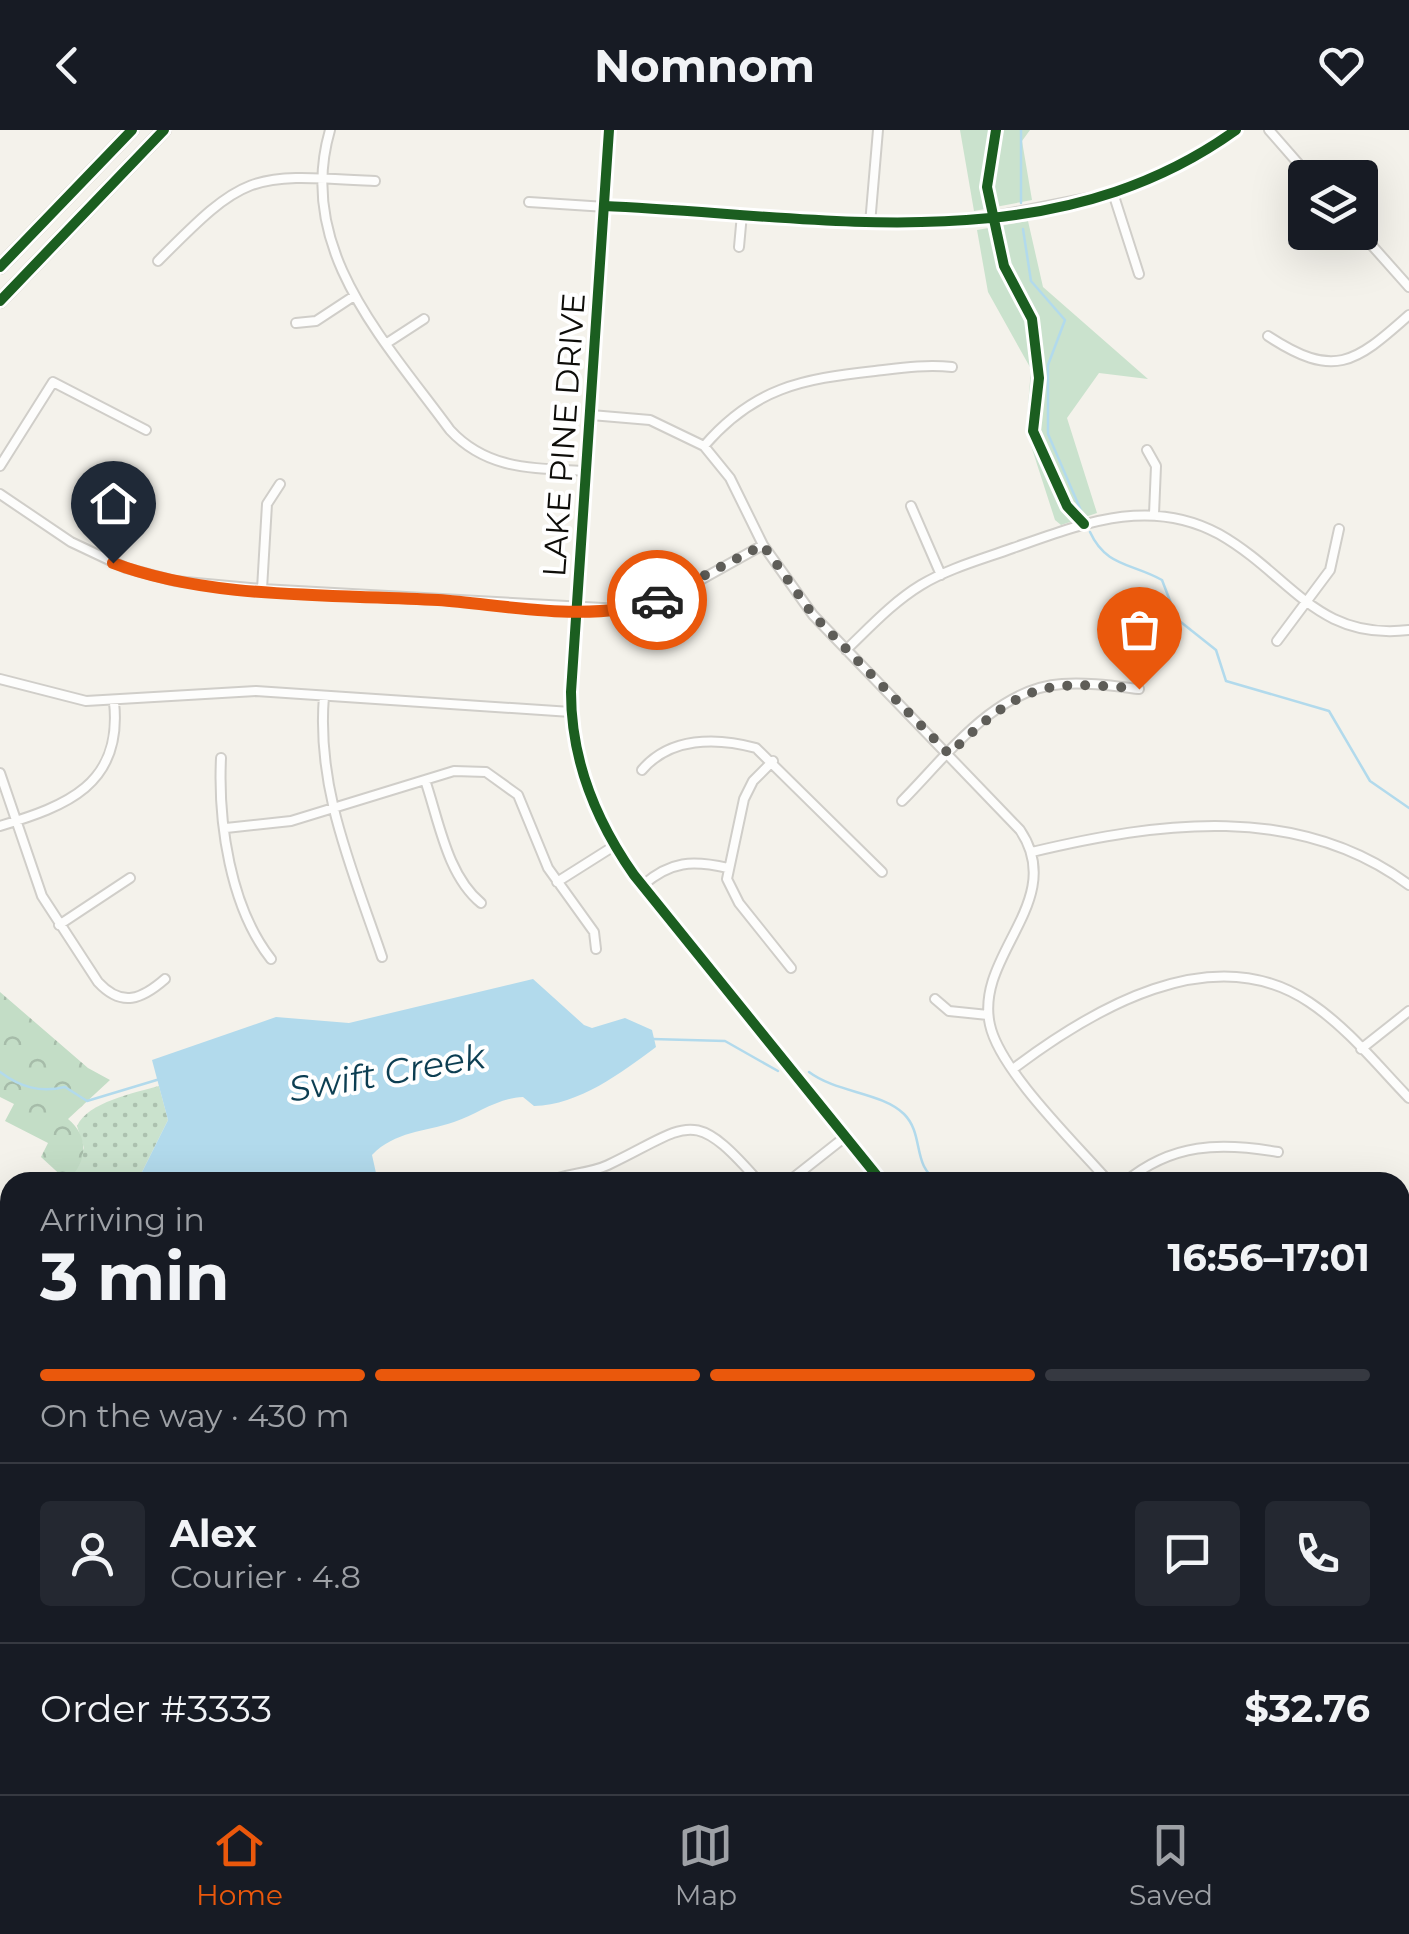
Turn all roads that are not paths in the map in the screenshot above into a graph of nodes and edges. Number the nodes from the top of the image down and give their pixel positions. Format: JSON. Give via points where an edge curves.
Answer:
{"nodes":[{"id":1,"x":132,"y":130,"type":"edge"},
{"id":2,"x":164,"y":130,"type":"edge"},
{"id":3,"x":330,"y":130,"type":"edge"},
{"id":4,"x":609,"y":130,"type":"edge"},
{"id":5,"x":878,"y":130,"type":"edge"},
{"id":6,"x":1236,"y":130,"type":"edge"},
{"id":7,"x":1269,"y":130,"type":"edge"},
{"id":8,"x":1295,"y":160,"type":"edge"},
{"id":9,"x":322,"y":178,"type":"junction"},
{"id":10,"x":375,"y":181,"type":"dead end"},
{"id":11,"x":1113,"y":193,"type":"junction"},
{"id":12,"x":528,"y":202,"type":"dead end"},
{"id":13,"x":604,"y":206,"type":"junction"},
{"id":14,"x":742,"y":214,"type":"junction"},
{"id":15,"x":870,"y":224,"type":"junction"},
{"id":16,"x":739,"y":246,"type":"dead end"},
{"id":17,"x":1376,"y":250,"type":"edge"},
{"id":18,"x":158,"y":262,"type":"dead end"},
{"id":19,"x":0,"y":267,"type":"edge"},
{"id":20,"x":1140,"y":274,"type":"dead end"},
{"id":21,"x":1409,"y":287,"type":"edge"},
{"id":22,"x":354,"y":296,"type":"junction"},
{"id":23,"x":0,"y":301,"type":"edge"},
{"id":24,"x":1409,"y":315,"type":"edge"},
{"id":25,"x":424,"y":318,"type":"dead end"},
{"id":26,"x":296,"y":324,"type":"dead end"},
{"id":27,"x":1268,"y":336,"type":"dead end"},
{"id":28,"x":387,"y":342,"type":"junction"},
{"id":29,"x":952,"y":367,"type":"dead end"},
{"id":30,"x":591,"y":415,"type":"junction"},
{"id":31,"x":146,"y":430,"type":"dead end"},
{"id":32,"x":704,"y":446,"type":"junction"},
{"id":33,"x":1147,"y":450,"type":"dead end"},
{"id":34,"x":0,"y":466,"type":"edge"},
{"id":35,"x":586,"y":471,"type":"junction"},
{"id":36,"x":280,"y":484,"type":"dead end"},
{"id":37,"x":0,"y":494,"type":"edge"},
{"id":38,"x":910,"y":506,"type":"dead end"},
{"id":39,"x":1154,"y":514,"type":"junction"},
{"id":40,"x":1339,"y":529,"type":"dead end"},
{"id":41,"x":763,"y":545,"type":"junction"},
{"id":42,"x":941,"y":574,"type":"junction"},
{"id":43,"x":262,"y":589,"type":"junction"},
{"id":44,"x":1308,"y":602,"type":"junction"},
{"id":45,"x":578,"y":610,"type":"junction"},
{"id":46,"x":1409,"y":630,"type":"edge"},
{"id":47,"x":1277,"y":641,"type":"dead end"},
{"id":48,"x":846,"y":650,"type":"junction"},
{"id":49,"x":0,"y":679,"type":"edge"},
{"id":50,"x":1139,"y":689,"type":"dead end"},
{"id":51,"x":324,"y":696,"type":"junction"},
{"id":52,"x":114,"y":702,"type":"junction"},
{"id":53,"x":571,"y":712,"type":"junction"},
{"id":54,"x":949,"y":754,"type":"junction"},
{"id":55,"x":221,"y":758,"type":"dead end"},
{"id":56,"x":773,"y":760,"type":"junction"},
{"id":57,"x":642,"y":770,"type":"dead end"},
{"id":58,"x":0,"y":773,"type":"edge"},
{"id":59,"x":425,"y":780,"type":"junction"},
{"id":60,"x":902,"y":801,"type":"dead end"},
{"id":61,"x":332,"y":811,"type":"junction"},
{"id":62,"x":18,"y":821,"type":"junction"},
{"id":63,"x":0,"y":826,"type":"edge"},
{"id":64,"x":226,"y":828,"type":"junction"},
{"id":65,"x":614,"y":846,"type":"junction"},
{"id":66,"x":1032,"y":852,"type":"junction"},
{"id":67,"x":728,"y":868,"type":"junction"},
{"id":68,"x":882,"y":872,"type":"dead end"},
{"id":69,"x":130,"y":878,"type":"dead end"},
{"id":70,"x":557,"y":882,"type":"junction"},
{"id":71,"x":1409,"y":884,"type":"edge"},
{"id":72,"x":643,"y":886,"type":"junction"},
{"id":73,"x":481,"y":904,"type":"dead end"},
{"id":74,"x":58,"y":925,"type":"junction"},
{"id":75,"x":596,"y":949,"type":"dead end"},
{"id":76,"x":382,"y":957,"type":"dead end"},
{"id":77,"x":271,"y":959,"type":"dead end"},
{"id":78,"x":791,"y":968,"type":"dead end"},
{"id":79,"x":165,"y":979,"type":"dead end"},
{"id":80,"x":935,"y":999,"type":"dead end"},
{"id":81,"x":1409,"y":1010,"type":"edge"},
{"id":82,"x":988,"y":1015,"type":"junction"},
{"id":83,"x":1361,"y":1049,"type":"junction"},
{"id":84,"x":1012,"y":1069,"type":"junction"},
{"id":85,"x":1409,"y":1098,"type":"edge"},
{"id":86,"x":845,"y":1137,"type":"junction"},
{"id":87,"x":1278,"y":1152,"type":"dead end"},
{"id":88,"x":583,"y":1172,"type":"edge"},
{"id":89,"x":750,"y":1172,"type":"edge"},
{"id":90,"x":801,"y":1172,"type":"edge"},
{"id":91,"x":874,"y":1172,"type":"edge"},
{"id":92,"x":1100,"y":1172,"type":"edge"},
{"id":93,"x":1141,"y":1172,"type":"edge"}],
"edges":[{"from":1,"to":19,"type":"main road"},
{"from":2,"to":23,"type":"main road"},
{"from":3,"to":9,"type":"street"},
{"from":4,"to":13,"type":"street","name":"LAKE PINE DRIVE"},
{"from":5,"to":15,"type":"street"},
{"from":6,"to":11,"type":"street","via":[[1185,162]]},
{"from":7,"to":8,"type":"street"},
{"from":9,"to":10,"type":"street"},
{"from":9,"to":18,"type":"street","via":[[269,178],[243,186]]},
{"from":9,"to":22,"type":"street","via":[[329,246]]},
{"from":11,"to":15,"type":"street","via":[[966,222]]},
{"from":11,"to":20,"type":"street"},
{"from":12,"to":13,"type":"street"},
{"from":13,"to":14,"type":"street"},
{"from":13,"to":30,"type":"street","name":"LAKE PINE DRIVE"},
{"from":14,"to":15,"type":"street"},
{"from":14,"to":16,"type":"street"},
{"from":17,"to":21,"type":"street"},
{"from":22,"to":26,"type":"street","via":[[316,321]]},
{"from":22,"to":28,"type":"street"},
{"from":24,"to":27,"type":"street","via":[[1373,347],[1338,363],[1312,361]]},
{"from":25,"to":28,"type":"street"},
{"from":28,"to":35,"type":"street","via":[[469,448],[514,466]]},
{"from":29,"to":32,"type":"street","via":[[788,384],[737,411]]},
{"from":30,"to":32,"type":"street","via":[[650,420]]},
{"from":30,"to":35,"type":"street","name":"LAKE PINE DRIVE"},
{"from":31,"to":34,"type":"street","via":[[54,382]]},
{"from":32,"to":41,"type":"street","via":[[736,489]]},
{"from":33,"to":39,"type":"street","via":[[1156,466]]},
{"from":35,"to":45,"type":"street","name":"LAKE PINE DRIVE"},
{"from":36,"to":43,"type":"street","via":[[268,504]]},
{"from":37,"to":43,"type":"street","via":[[71,542],[126,568],[175,582]]},
{"from":38,"to":42,"type":"street"},
{"from":39,"to":42,"type":"street","via":[[1108,517]]},
{"from":39,"to":44,"type":"street","via":[[1220,535]]},
{"from":40,"to":44,"type":"street","via":[[1330,570]]},
{"from":41,"to":45,"type":"street","via":[[639,606]]},
{"from":41,"to":48,"type":"street"},
{"from":42,"to":48,"type":"street","via":[[904,597]]},
{"from":43,"to":45,"type":"street"},
{"from":44,"to":46,"type":"street","via":[[1352,629]]},
{"from":44,"to":47,"type":"street"},
{"from":45,"to":53,"type":"street","name":"LAKE PINE DRIVE"},
{"from":48,"to":54,"type":"street"},
{"from":49,"to":52,"type":"street","via":[[61,698]]},
{"from":50,"to":54,"type":"street","via":[[1038,688],[1002,706]]},
{"from":51,"to":52,"type":"street","via":[[240,692]]},
{"from":51,"to":53,"type":"street"},
{"from":51,"to":61,"type":"street","via":[[323,761]]},
{"from":52,"to":62,"type":"street","via":[[112,745],[94,780],[54,810]]},
{"from":53,"to":65,"type":"street","name":"LAKE PINE DRIVE","via":[[586,783]]},
{"from":54,"to":60,"type":"street"},
{"from":54,"to":66,"type":"street","via":[[1016,824]]},
{"from":55,"to":64,"type":"street"},
{"from":56,"to":57,"type":"street","via":[[746,746],[680,743]]},
{"from":56,"to":67,"type":"street","via":[[744,799]]},
{"from":56,"to":68,"type":"street"},
{"from":58,"to":62,"type":"street"},
{"from":59,"to":61,"type":"street"},
{"from":59,"to":70,"type":"street","via":[[476,770],[505,781],[526,810]]},
{"from":59,"to":73,"type":"street","via":[[465,890]]},
{"from":61,"to":64,"type":"street"},
{"from":61,"to":76,"type":"street"},
{"from":62,"to":63,"type":"street"},
{"from":62,"to":74,"type":"street"},
{"from":64,"to":77,"type":"street","via":[[252,929]]},
{"from":65,"to":70,"type":"street"},
{"from":65,"to":72,"type":"street","name":"LAKE PINE DRIVE"},
{"from":66,"to":71,"type":"street","via":[[1202,826],[1262,826],[1356,851]]},
{"from":66,"to":82,"type":"street","via":[[1031,898],[998,971]]},
{"from":67,"to":72,"type":"street","via":[[679,863]]},
{"from":67,"to":78,"type":"street","via":[[732,894]]},
{"from":69,"to":74,"type":"street"},
{"from":70,"to":75,"type":"street","via":[[594,932]]},
{"from":72,"to":86,"type":"street","name":"LAKE PINE DRIVE"},
{"from":74,"to":79,"type":"street","via":[[98,982],[116,996],[146,996]]},
{"from":80,"to":82,"type":"street","via":[[949,1011]]},
{"from":81,"to":83,"type":"street"},
{"from":82,"to":84,"type":"street"},
{"from":83,"to":84,"type":"street","via":[[1300,997],[1224,978],[1113,1004]]},
{"from":83,"to":85,"type":"street"},
{"from":84,"to":92,"type":"street"},
{"from":86,"to":90,"type":"street"},
{"from":86,"to":91,"type":"street","name":"LAKE PINE DRIVE"},
{"from":87,"to":93,"type":"street","via":[[1189,1148]]},
{"from":88,"to":89,"type":"street","via":[[685,1128],[721,1141]]}]}
